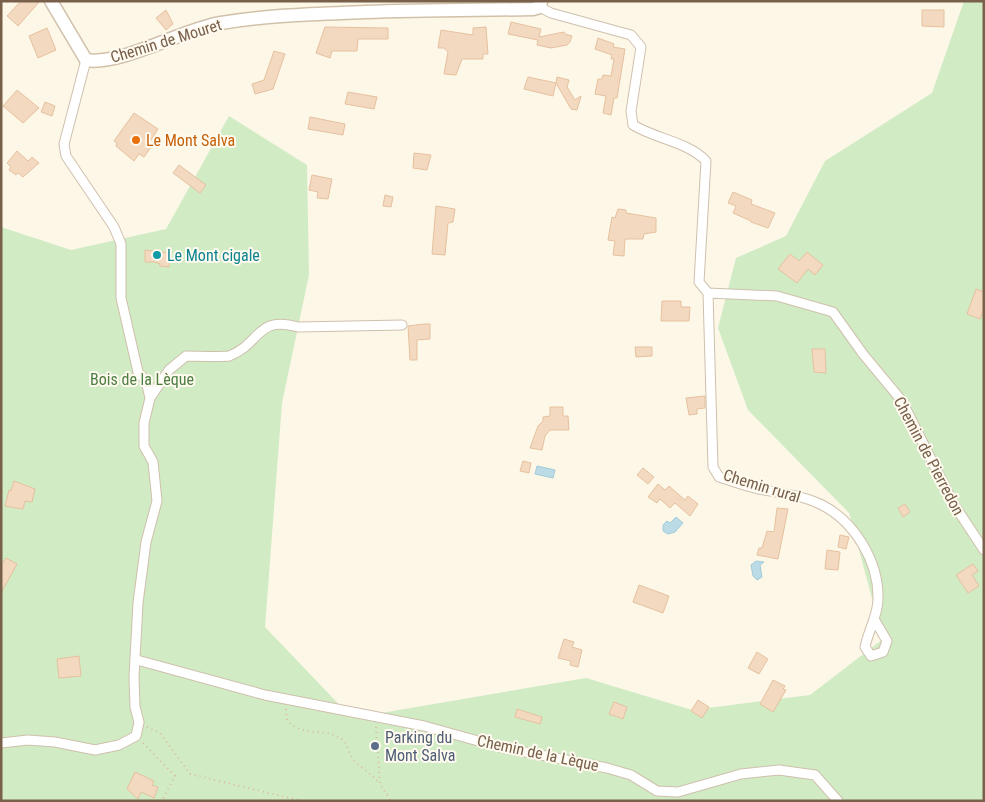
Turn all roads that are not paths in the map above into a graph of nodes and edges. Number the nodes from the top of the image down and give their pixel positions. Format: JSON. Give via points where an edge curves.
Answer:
{"nodes":[{"id":1,"x":51,"y":1,"type":"edge"},
{"id":2,"x":541,"y":4,"type":"edge"},
{"id":3,"x":86,"y":60,"type":"junction"},
{"id":4,"x":708,"y":293,"type":"junction"},
{"id":5,"x":402,"y":325,"type":"dead end"},
{"id":6,"x":150,"y":398,"type":"junction"},
{"id":7,"x":984,"y":550,"type":"edge"},
{"id":8,"x":874,"y":619,"type":"dead end"},
{"id":9,"x":137,"y":660,"type":"junction"},
{"id":10,"x":1,"y":743,"type":"edge"},
{"id":11,"x":838,"y":801,"type":"edge"}],
"edges":[{"from":1,"to":3,"type":"street"},
{"from":2,"to":3,"type":"street","name":"Chemin de Mouret","via":[[283,15],[220,23],[111,58]]},
{"from":2,"to":4,"type":"street","via":[[551,13],[631,35],[641,47],[631,111],[633,125],[698,152],[706,161],[699,282]]},
{"from":3,"to":6,"type":"street","via":[[64,144],[66,156],[122,244],[121,298],[138,372],[146,381]]},
{"from":4,"to":7,"type":"street","name":"Chemin de Pierredon","via":[[777,296],[833,312],[902,401],[953,504]]},
{"from":4,"to":8,"type":"street","name":"Chemin rural","via":[[713,467],[719,477],[798,496],[823,506],[842,520],[871,559],[878,600]]},
{"from":5,"to":6,"type":"street","via":[[298,327],[282,323],[266,326],[229,356],[186,356],[169,370]]},
{"from":6,"to":9,"type":"street","via":[[144,423],[144,446],[153,462],[157,501],[146,542],[138,603]]},
{"from":9,"to":10,"type":"street","via":[[134,678],[139,722],[136,736],[119,745],[95,750],[55,742]]},
{"from":9,"to":11,"type":"street","name":"Chemin de la Lèque","via":[[286,699],[424,726],[500,747],[631,775],[657,791],[678,792],[741,774],[779,770],[815,775]]}]}
